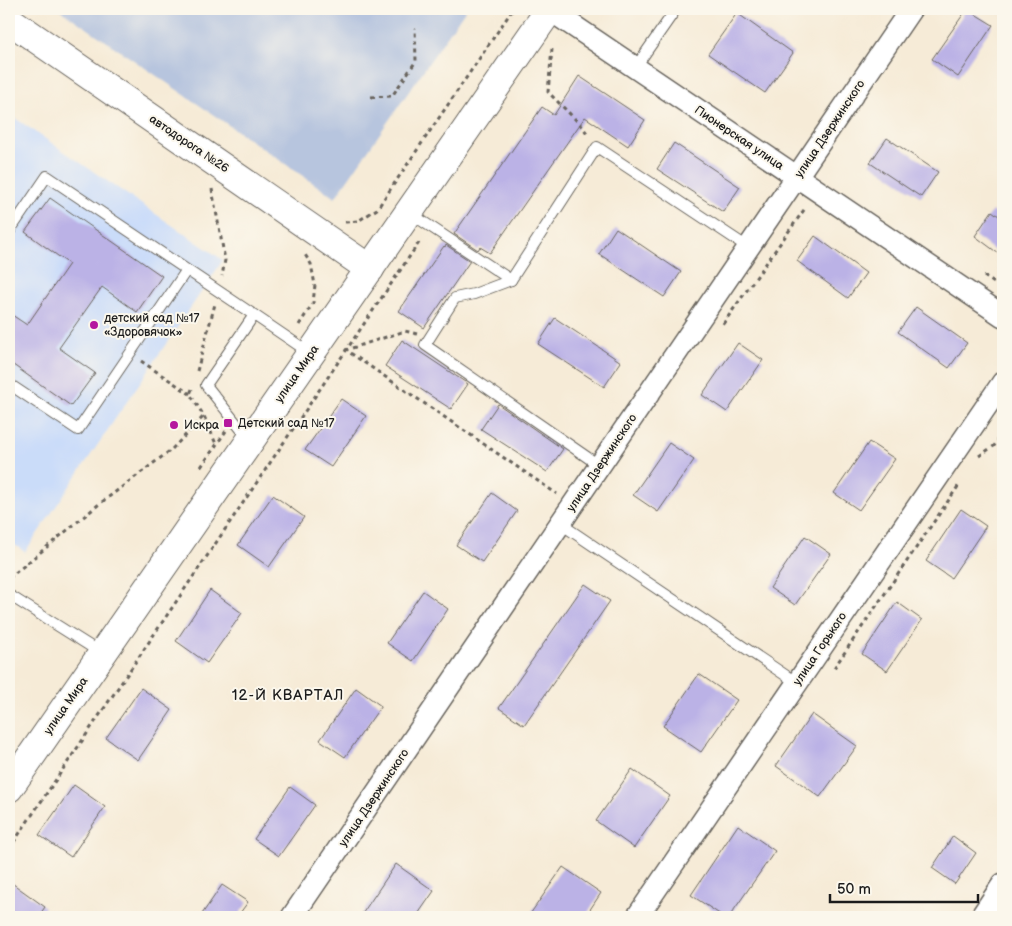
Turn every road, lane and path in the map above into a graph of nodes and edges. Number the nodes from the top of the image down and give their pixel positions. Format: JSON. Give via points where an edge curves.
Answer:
{"nodes":[{"id":1,"x":513,"y":9,"type":"edge"},
{"id":2,"x":550,"y":9,"type":"edge"},
{"id":3,"x":676,"y":9,"type":"edge"},
{"id":4,"x":911,"y":9,"type":"edge"},
{"id":5,"x":9,"y":20,"type":"edge"},
{"id":6,"x":415,"y":28,"type":"dead end"},
{"id":7,"x":547,"y":54,"type":"dead end"},
{"id":8,"x":635,"y":68,"type":"junction"},
{"id":9,"x":370,"y":98,"type":"dead end"},
{"id":10,"x":597,"y":147,"type":"junction"},
{"id":11,"x":797,"y":177,"type":"junction"},
{"id":12,"x":211,"y":184,"type":"dead end"},
{"id":13,"x":419,"y":220,"type":"junction"},
{"id":14,"x":340,"y":223,"type":"dead end"},
{"id":15,"x":9,"y":232,"type":"edge"},
{"id":16,"x":749,"y":248,"type":"junction"},
{"id":17,"x":303,"y":251,"type":"dead end"},
{"id":18,"x":370,"y":269,"type":"junction"},
{"id":19,"x":186,"y":271,"type":"junction"},
{"id":20,"x":511,"y":280,"type":"junction"},
{"id":21,"x":219,"y":292,"type":"junction"},
{"id":22,"x":254,"y":315,"type":"junction"},
{"id":23,"x":1003,"y":316,"type":"edge"},
{"id":24,"x":430,"y":338,"type":"junction"},
{"id":25,"x":301,"y":347,"type":"junction"},
{"id":26,"x":346,"y":350,"type":"junction"},
{"id":27,"x":130,"y":353,"type":"junction"},
{"id":28,"x":196,"y":375,"type":"dead end"},
{"id":29,"x":1003,"y":382,"type":"edge"},
{"id":30,"x":9,"y":384,"type":"edge"},
{"id":31,"x":193,"y":384,"type":"dead end"},
{"id":32,"x":190,"y":394,"type":"junction"},
{"id":33,"x":204,"y":416,"type":"junction"},
{"id":34,"x":234,"y":420,"type":"junction"},
{"id":35,"x":1003,"y":433,"type":"edge"},
{"id":36,"x":250,"y":441,"type":"junction"},
{"id":37,"x":216,"y":444,"type":"junction"},
{"id":38,"x":972,"y":460,"type":"dead end"},
{"id":39,"x":600,"y":466,"type":"junction"},
{"id":40,"x":200,"y":469,"type":"dead end"},
{"id":41,"x":574,"y":505,"type":"junction"},
{"id":42,"x":561,"y":524,"type":"junction"},
{"id":43,"x":9,"y":578,"type":"edge"},
{"id":44,"x":9,"y":595,"type":"edge"},
{"id":45,"x":102,"y":654,"type":"junction"},
{"id":46,"x":797,"y":683,"type":"junction"},
{"id":47,"x":9,"y":788,"type":"edge"},
{"id":48,"x":9,"y":849,"type":"edge"},
{"id":49,"x":1003,"y":884,"type":"edge"},
{"id":50,"x":292,"y":917,"type":"edge"},
{"id":51,"x":637,"y":917,"type":"edge"},
{"id":52,"x":981,"y":917,"type":"edge"}],
"edges":[{"from":1,"to":14,"type":"path","via":[[377,208],[358,221]]},
{"from":2,"to":8,"type":"street","name":"Пионерская улица"},
{"from":2,"to":13,"type":"street","name":"улица Мира"},
{"from":3,"to":8,"type":"lane"},
{"from":4,"to":11,"type":"street","name":"улица Дзержинского"},
{"from":5,"to":18,"type":"street","name":"автодорога №26"},
{"from":6,"to":9,"type":"path","via":[[416,61],[392,96]]},
{"from":7,"to":10,"type":"path","via":[[552,46],[548,92],[581,124]]},
{"from":8,"to":11,"type":"street","name":"Пионерская улица"},
{"from":10,"to":16,"type":"lane"},
{"from":10,"to":20,"type":"lane"},
{"from":11,"to":16,"type":"street","name":"улица Дзержинского"},
{"from":11,"to":23,"type":"street","name":"Пионерская улица"},
{"from":12,"to":21,"type":"path","via":[[225,260]]},
{"from":13,"to":18,"type":"street","name":"улица Мира"},
{"from":13,"to":20,"type":"lane"},
{"from":13,"to":26,"type":"path"},
{"from":15,"to":19,"type":"lane","via":[[47,176]]},
{"from":16,"to":39,"type":"street","name":"улица Дзержинского"},
{"from":17,"to":25,"type":"path","via":[[312,264],[315,285]]},
{"from":18,"to":25,"type":"street","name":"улица Мира"},
{"from":19,"to":21,"type":"lane"},
{"from":19,"to":27,"type":"lane"},
{"from":20,"to":24,"type":"lane","via":[[455,298]]},
{"from":21,"to":22,"type":"lane"},
{"from":21,"to":28,"type":"path"},
{"from":22,"to":25,"type":"lane"},
{"from":22,"to":34,"type":"lane","via":[[206,385]]},
{"from":24,"to":26,"type":"path","via":[[405,331]]},
{"from":24,"to":39,"type":"lane","via":[[425,345]]},
{"from":25,"to":36,"type":"street","name":"улица Мира"},
{"from":26,"to":41,"type":"path"},
{"from":26,"to":48,"type":"path"},
{"from":27,"to":30,"type":"lane","via":[[78,430]]},
{"from":27,"to":32,"type":"path"},
{"from":29,"to":46,"type":"street","name":"улица Горького"},
{"from":31,"to":32,"type":"path"},
{"from":32,"to":33,"type":"path"},
{"from":33,"to":37,"type":"path"},
{"from":33,"to":43,"type":"path","via":[[171,450]]},
{"from":34,"to":36,"type":"lane"},
{"from":34,"to":37,"type":"path"},
{"from":35,"to":38,"type":"path","via":[[994,446]]},
{"from":36,"to":45,"type":"street","name":"улица Мира"},
{"from":37,"to":40,"type":"path"},
{"from":39,"to":41,"type":"street","name":"улица Дзержинского"},
{"from":41,"to":42,"type":"street","name":"улица Дзержинского"},
{"from":42,"to":46,"type":"lane"},
{"from":42,"to":50,"type":"street","name":"улица Дзержинского"},
{"from":44,"to":45,"type":"lane"},
{"from":45,"to":47,"type":"street","name":"улица Мира"},
{"from":46,"to":51,"type":"street","name":"улица Горького"},
{"from":49,"to":52,"type":"street"}]}
